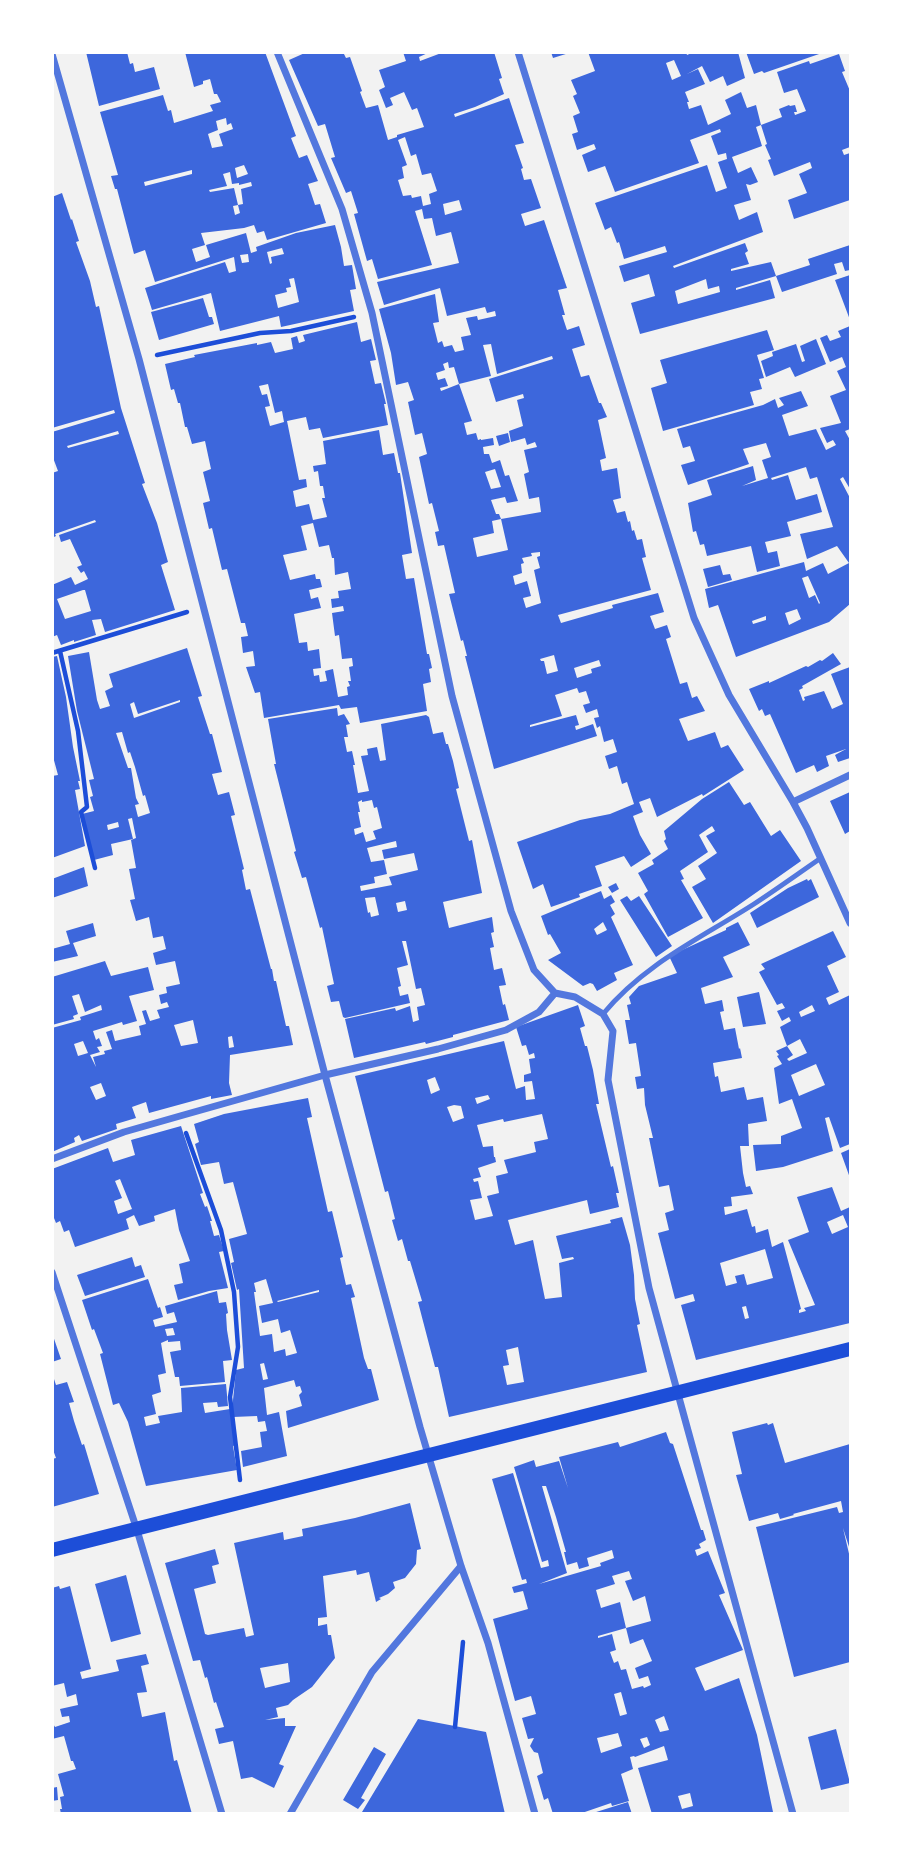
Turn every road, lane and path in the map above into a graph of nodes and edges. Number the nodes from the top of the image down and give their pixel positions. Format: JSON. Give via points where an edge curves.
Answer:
{"nodes":[{"id":1,"x":277,"y":52,"type":"edge"},
{"id":2,"x":518,"y":52,"type":"edge"},
{"id":3,"x":52,"y":54,"type":"edge"},
{"id":4,"x":372,"y":313,"type":"junction"},
{"id":5,"x":139,"y":359,"type":"junction"},
{"id":6,"x":205,"y":607,"type":"junction"},
{"id":7,"x":61,"y":651,"type":"junction"},
{"id":8,"x":52,"y":653,"type":"edge"},
{"id":9,"x":850,"y":775,"type":"edge"},
{"id":10,"x":793,"y":802,"type":"junction"},
{"id":11,"x":821,"y":858,"type":"junction"},
{"id":12,"x":95,"y":868,"type":"dead end"},
{"id":13,"x":850,"y":923,"type":"edge"},
{"id":14,"x":555,"y":993,"type":"junction"},
{"id":15,"x":603,"y":1014,"type":"junction"},
{"id":16,"x":326,"y":1075,"type":"junction"},
{"id":17,"x":180,"y":1116,"type":"junction"},
{"id":18,"x":52,"y":1159,"type":"edge"},
{"id":19,"x":52,"y":1272,"type":"edge"},
{"id":20,"x":850,"y":1349,"type":"edge"},
{"id":21,"x":677,"y":1392,"type":"junction"},
{"id":22,"x":428,"y":1456,"type":"junction"},
{"id":23,"x":243,"y":1502,"type":"junction"},
{"id":24,"x":137,"y":1530,"type":"junction"},
{"id":25,"x":52,"y":1550,"type":"edge"},
{"id":26,"x":461,"y":1566,"type":"junction"},
{"id":27,"x":463,"y":1642,"type":"dead end"},
{"id":28,"x":454,"y":1727,"type":"dead end"},
{"id":29,"x":222,"y":1814,"type":"edge"},
{"id":30,"x":290,"y":1814,"type":"edge"},
{"id":31,"x":535,"y":1814,"type":"edge"},
{"id":32,"x":793,"y":1814,"type":"edge"}],
"edges":[{"from":1,"to":4,"type":"street","via":[[342,209]]},
{"from":2,"to":10,"type":"street","via":[[694,618],[729,695]]},
{"from":3,"to":5,"type":"street"},
{"from":4,"to":5,"type":"path"},
{"from":4,"to":14,"type":"street","via":[[452,696],[511,911],[534,970]]},
{"from":5,"to":6,"type":"street"},
{"from":6,"to":7,"type":"path"},
{"from":6,"to":16,"type":"street"},
{"from":7,"to":8,"type":"path"},
{"from":7,"to":12,"type":"path","via":[[78,731],[87,807],[81,812]]},
{"from":9,"to":10,"type":"street"},
{"from":10,"to":11,"type":"street"},
{"from":11,"to":13,"type":"street"},
{"from":11,"to":15,"type":"lane","via":[[657,963]]},
{"from":14,"to":15,"type":"street","via":[[575,997]]},
{"from":14,"to":16,"type":"street","via":[[539,1012],[506,1030]]},
{"from":15,"to":21,"type":"street","via":[[613,1031],[608,1080],[649,1288]]},
{"from":16,"to":17,"type":"street"},
{"from":16,"to":22,"type":"street"},
{"from":17,"to":18,"type":"street"},
{"from":17,"to":23,"type":"path","via":[[221,1230],[234,1292],[238,1347],[230,1397]]},
{"from":19,"to":24,"type":"street"},
{"from":20,"to":21,"type":"main road"},
{"from":21,"to":22,"type":"main road"},
{"from":21,"to":32,"type":"street"},
{"from":22,"to":23,"type":"main road"},
{"from":22,"to":26,"type":"street"},
{"from":23,"to":24,"type":"main road"},
{"from":24,"to":25,"type":"main road"},
{"from":24,"to":29,"type":"street"},
{"from":26,"to":30,"type":"street","via":[[372,1672]]},
{"from":26,"to":31,"type":"street","via":[[488,1643]]},
{"from":27,"to":28,"type":"path"}]}
